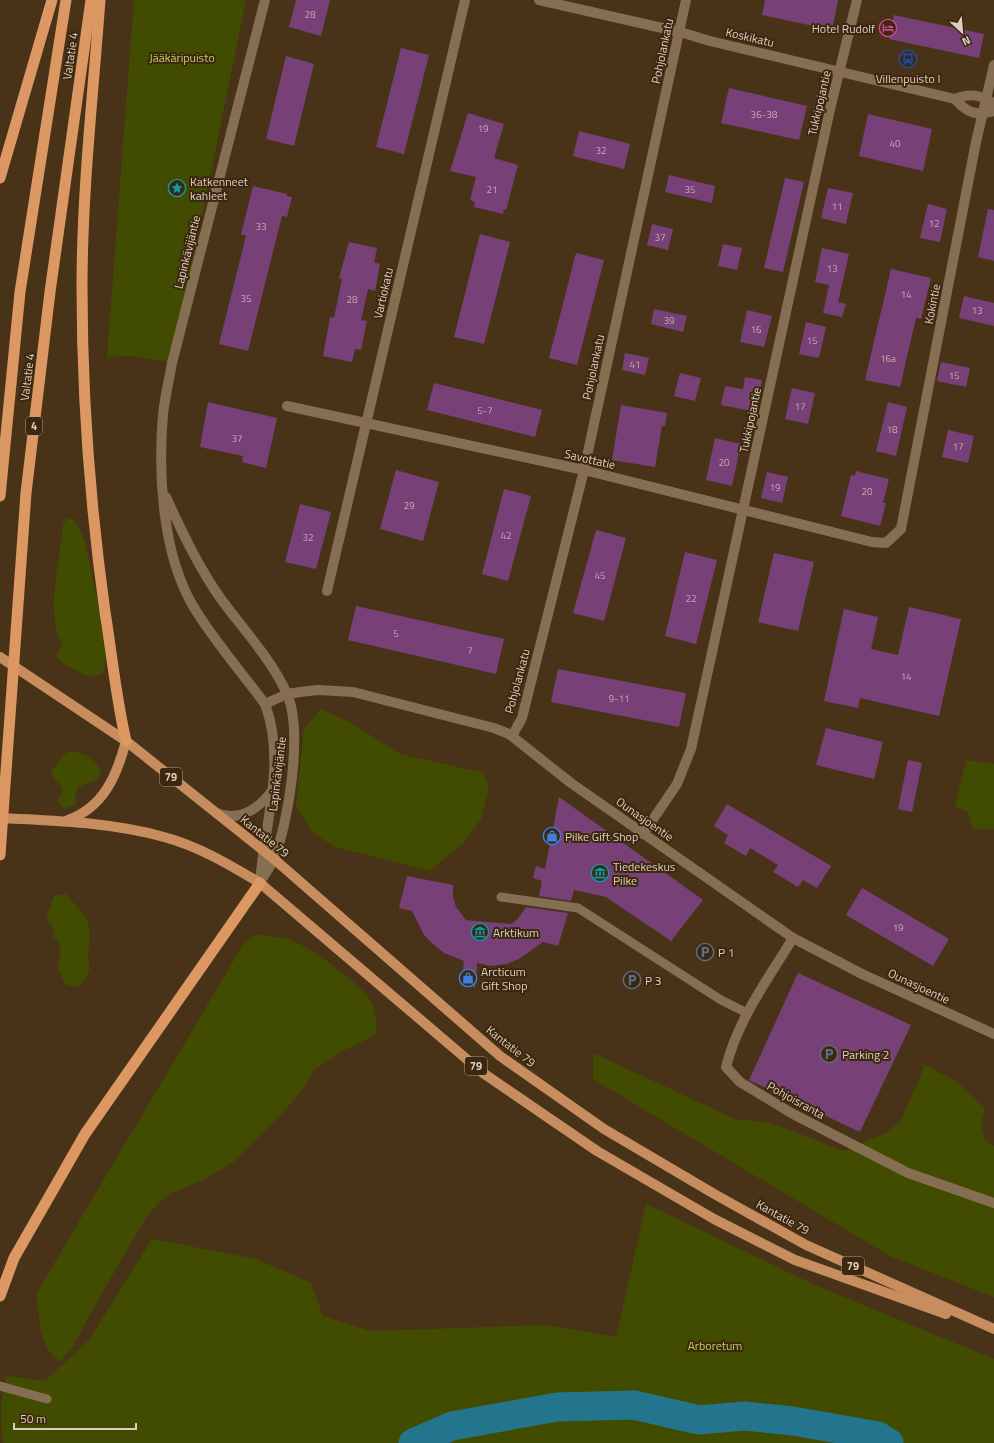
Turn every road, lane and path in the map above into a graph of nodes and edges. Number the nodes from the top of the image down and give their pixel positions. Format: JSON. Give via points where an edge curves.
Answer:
{"nodes":[{"id":1,"x":52,"y":0,"type":"edge"},
{"id":2,"x":66,"y":0,"type":"edge"},
{"id":3,"x":91,"y":0,"type":"edge"},
{"id":4,"x":100,"y":0,"type":"edge"},
{"id":5,"x":265,"y":0,"type":"edge"},
{"id":6,"x":465,"y":0,"type":"edge"},
{"id":7,"x":539,"y":0,"type":"edge"},
{"id":8,"x":686,"y":0,"type":"edge"},
{"id":9,"x":856,"y":0,"type":"edge"},
{"id":10,"x":680,"y":32,"type":"junction"},
{"id":11,"x":994,"y":65,"type":"edge"},
{"id":12,"x":839,"y":72,"type":"junction"},
{"id":13,"x":955,"y":99,"type":"junction"},
{"id":14,"x":990,"y":101,"type":"edge"},
{"id":15,"x":994,"y":111,"type":"edge"},
{"id":16,"x":983,"y":114,"type":"junction"},
{"id":17,"x":0,"y":178,"type":"edge"},
{"id":18,"x":287,"y":406,"type":"dead end"},
{"id":19,"x":366,"y":423,"type":"junction"},
{"id":20,"x":584,"y":470,"type":"junction"},
{"id":21,"x":163,"y":490,"type":"junction"},
{"id":22,"x":0,"y":496,"type":"edge"},
{"id":23,"x":744,"y":510,"type":"junction"},
{"id":24,"x":886,"y":543,"type":"joint"},
{"id":25,"x":327,"y":591,"type":"dead end"},
{"id":26,"x":0,"y":657,"type":"edge"},
{"id":27,"x":287,"y":694,"type":"junction"},
{"id":28,"x":265,"y":704,"type":"junction"},
{"id":29,"x":512,"y":736,"type":"junction"},
{"id":30,"x":126,"y":741,"type":"junction"},
{"id":31,"x":272,"y":791,"type":"junction"},
{"id":32,"x":215,"y":813,"type":"junction"},
{"id":33,"x":0,"y":818,"type":"edge"},
{"id":34,"x":62,"y":821,"type":"junction"},
{"id":35,"x":643,"y":834,"type":"junction"},
{"id":36,"x":262,"y":850,"type":"junction"},
{"id":37,"x":0,"y":855,"type":"edge"},
{"id":38,"x":274,"y":859,"type":"junction"},
{"id":39,"x":260,"y":883,"type":"junction"},
{"id":40,"x":501,"y":897,"type":"dead end"},
{"id":41,"x":793,"y":938,"type":"junction"},
{"id":42,"x":747,"y":1014,"type":"junction"},
{"id":43,"x":993,"y":1031,"type":"edge"},
{"id":44,"x":994,"y":1203,"type":"edge"},
{"id":45,"x":0,"y":1296,"type":"edge"},
{"id":46,"x":994,"y":1330,"type":"edge"},
{"id":47,"x":0,"y":1386,"type":"edge"},
{"id":48,"x":47,"y":1399,"type":"dead end"}],
"edges":[{"from":1,"to":17,"type":"highway"},
{"from":2,"to":22,"type":"highway","name":"Valtatie 4","via":[[20,292]]},
{"from":3,"to":37,"type":"highway","name":"Valtatie 4","number":"4","via":[[50,292],[26,493]]},
{"from":4,"to":30,"type":"highway","via":[[85,201],[82,286],[84,381],[89,478],[96,545],[119,712]]},
{"from":5,"to":21,"type":"street","name":"Lapinkävijäntie","via":[[172,363],[164,412]]},
{"from":6,"to":19,"type":"street","name":"Vartiokatu"},
{"from":7,"to":10,"type":"street","name":"Koskikatu"},
{"from":8,"to":10,"type":"street","name":"Pohjolankatu"},
{"from":9,"to":12,"type":"street","name":"Tukkipojantie"},
{"from":10,"to":12,"type":"street","name":"Koskikatu"},
{"from":10,"to":20,"type":"street","name":"Pohjolankatu"},
{"from":11,"to":14,"type":"street","name":"Kokintie"},
{"from":12,"to":13,"type":"street","name":"Koskikatu"},
{"from":12,"to":23,"type":"street","name":"Tukkipojantie"},
{"from":13,"to":14,"type":"street","name":"Koskikatu","via":[[966,94]]},
{"from":13,"to":16,"type":"street","name":"Koskikatu","via":[[964,109]]},
{"from":14,"to":16,"type":"street","name":"Kokintie"},
{"from":15,"to":16,"type":"street"},
{"from":16,"to":24,"type":"street","name":"Kokintie","via":[[901,529]]},
{"from":18,"to":19,"type":"street","name":"Savottatie"},
{"from":19,"to":20,"type":"street","name":"Savottatie"},
{"from":19,"to":25,"type":"street","name":"Vartiokatu"},
{"from":20,"to":23,"type":"street","name":"Savottatie"},
{"from":20,"to":29,"type":"street","name":"Pohjolankatu","via":[[522,718]]},
{"from":21,"to":27,"type":"street","name":"Lapinkävijäntie","via":[[185,537],[220,597],[265,658]]},
{"from":21,"to":28,"type":"street","name":"Lapinkävijäntie","via":[[173,560],[190,601]]},
{"from":23,"to":24,"type":"street","name":"Savottatie","via":[[872,542]]},
{"from":23,"to":35,"type":"street","name":"Tukkipojantie","via":[[691,749],[677,784]]},
{"from":26,"to":30,"type":"main road","name":"Kantatie 79","number":"79"},
{"from":27,"to":28,"type":"street","name":"Ounasjoentie"},
{"from":27,"to":29,"type":"street","name":"Ounasjoentie","via":[[318,690],[353,692],[494,728]]},
{"from":27,"to":38,"type":"street","name":"Lapinkävijäntie","via":[[295,729],[294,754],[284,823]]},
{"from":28,"to":31,"type":"street","name":"Lapinkävijäntie","via":[[274,737],[275,770]]},
{"from":29,"to":35,"type":"street","name":"Ounasjoentie","via":[[571,783]]},
{"from":30,"to":32,"type":"main road","name":"Kantatie 79","number":"79"},
{"from":30,"to":34,"type":"main road","via":[[114,777],[98,801],[88,811]]},
{"from":31,"to":32,"type":"street","via":[[254,810],[242,815],[224,816]]},
{"from":31,"to":36,"type":"street","name":"Lapinkävijäntie","via":[[269,822]]},
{"from":32,"to":36,"type":"main road","name":"Kantatie 79","number":"79"},
{"from":33,"to":34,"type":"main road","number":"79"},
{"from":34,"to":39,"type":"main road","name":"Kantatie 79","number":"79","via":[[139,831],[164,837],[225,861]]},
{"from":35,"to":41,"type":"street","name":"Ounasjoentie"},
{"from":36,"to":38,"type":"main road","name":"Kantatie 79","number":"79"},
{"from":36,"to":39,"type":"street","name":"Lapinkävijäntie"},
{"from":38,"to":39,"type":"street","name":"Lapinkävijäntie"},
{"from":38,"to":46,"type":"main road","name":"Kantatie 79","number":"79","via":[[500,1056],[604,1129],[806,1245]]},
{"from":39,"to":45,"type":"highway","via":[[85,1134],[14,1258]]},
{"from":39,"to":46,"type":"main road","name":"Kantatie 79","number":"79","via":[[483,1073],[597,1151],[714,1219],[795,1260]]},
{"from":40,"to":42,"type":"lane","via":[[578,908]]},
{"from":41,"to":42,"type":"street","name":"Pohjoisranta"},
{"from":41,"to":43,"type":"street","name":"Ounasjoentie","via":[[862,974]]},
{"from":42,"to":44,"type":"street","name":"Pohjoisranta","via":[[726,1067],[740,1082],[793,1114],[908,1173]]},
{"from":47,"to":48,"type":"lane"}]}
